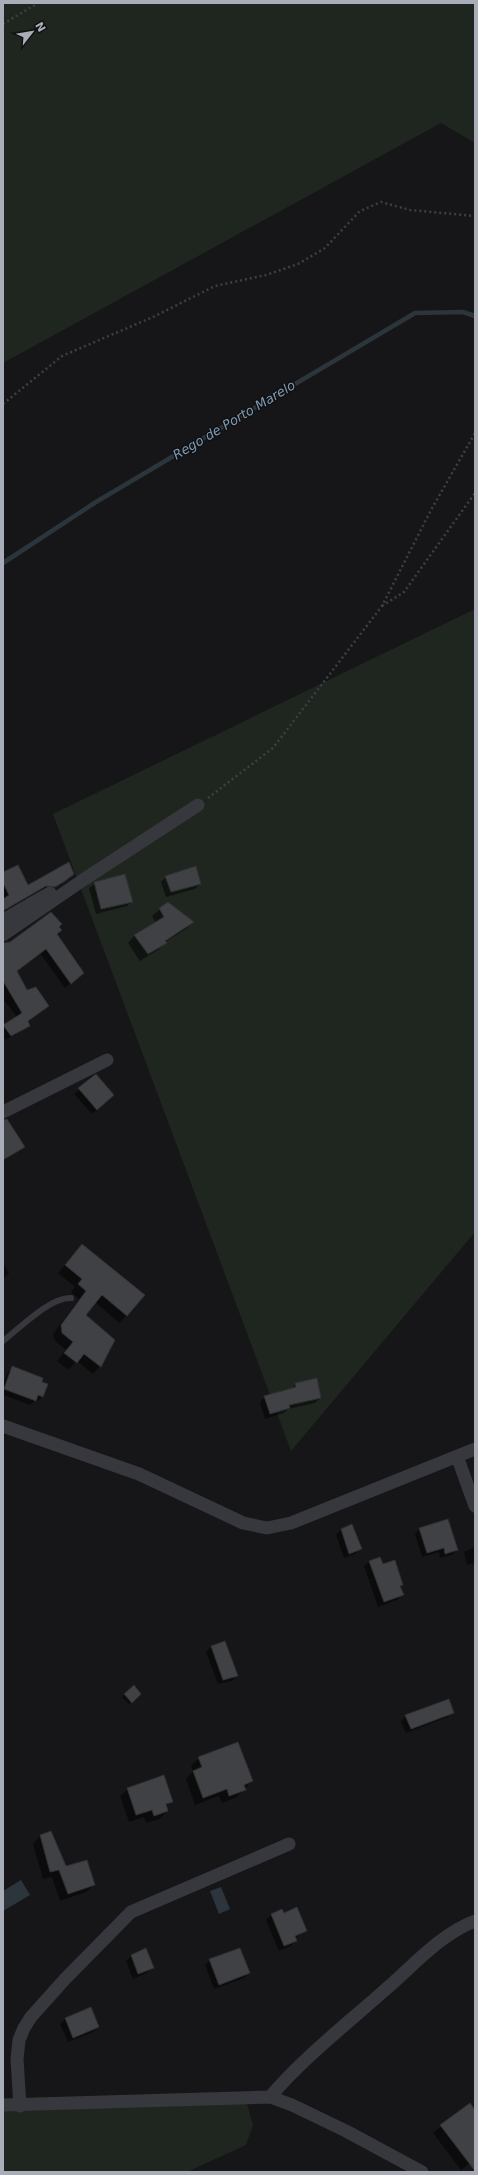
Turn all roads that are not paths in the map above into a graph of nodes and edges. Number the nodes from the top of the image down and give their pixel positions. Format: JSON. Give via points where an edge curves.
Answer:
{"nodes":[{"id":1,"x":198,"y":805,"type":"road end"},
{"id":2,"x":83,"y":880,"type":"junction"},
{"id":3,"x":3,"y":920,"type":"edge"},
{"id":4,"x":3,"y":935,"type":"edge"},
{"id":5,"x":107,"y":1060,"type":"dead end"},
{"id":6,"x":3,"y":1112,"type":"edge"},
{"id":7,"x":70,"y":1298,"type":"dead end"},
{"id":8,"x":3,"y":1341,"type":"edge"},
{"id":9,"x":3,"y":1426,"type":"edge"},
{"id":10,"x":475,"y":1449,"type":"edge"},
{"id":11,"x":457,"y":1456,"type":"junction"},
{"id":12,"x":475,"y":1506,"type":"edge"},
{"id":13,"x":288,"y":1844,"type":"dead end"},
{"id":14,"x":475,"y":1921,"type":"edge"},
{"id":15,"x":270,"y":2097,"type":"junction"},
{"id":16,"x":3,"y":2105,"type":"edge"},
{"id":17,"x":20,"y":2106,"type":"junction"},
{"id":18,"x":422,"y":2172,"type":"edge"}],
"edges":[{"from":1,"to":2,"type":"street"},
{"from":2,"to":3,"type":"street","via":[[68,884]]},
{"from":2,"to":4,"type":"street"},
{"from":5,"to":6,"type":"street"},
{"from":7,"to":8,"type":"lane","via":[[62,1298],[53,1303]]},
{"from":9,"to":11,"type":"street","via":[[139,1474],[243,1523],[267,1528],[291,1523]]},
{"from":10,"to":11,"type":"street"},
{"from":11,"to":12,"type":"street"},
{"from":13,"to":17,"type":"street","via":[[131,1912],[65,1979],[24,2028],[19,2040],[17,2059]]},
{"from":14,"to":15,"type":"street","via":[[431,1948],[311,2055]]},
{"from":15,"to":17,"type":"street"},
{"from":15,"to":18,"type":"street","via":[[292,2104]]},
{"from":16,"to":17,"type":"street"}]}
